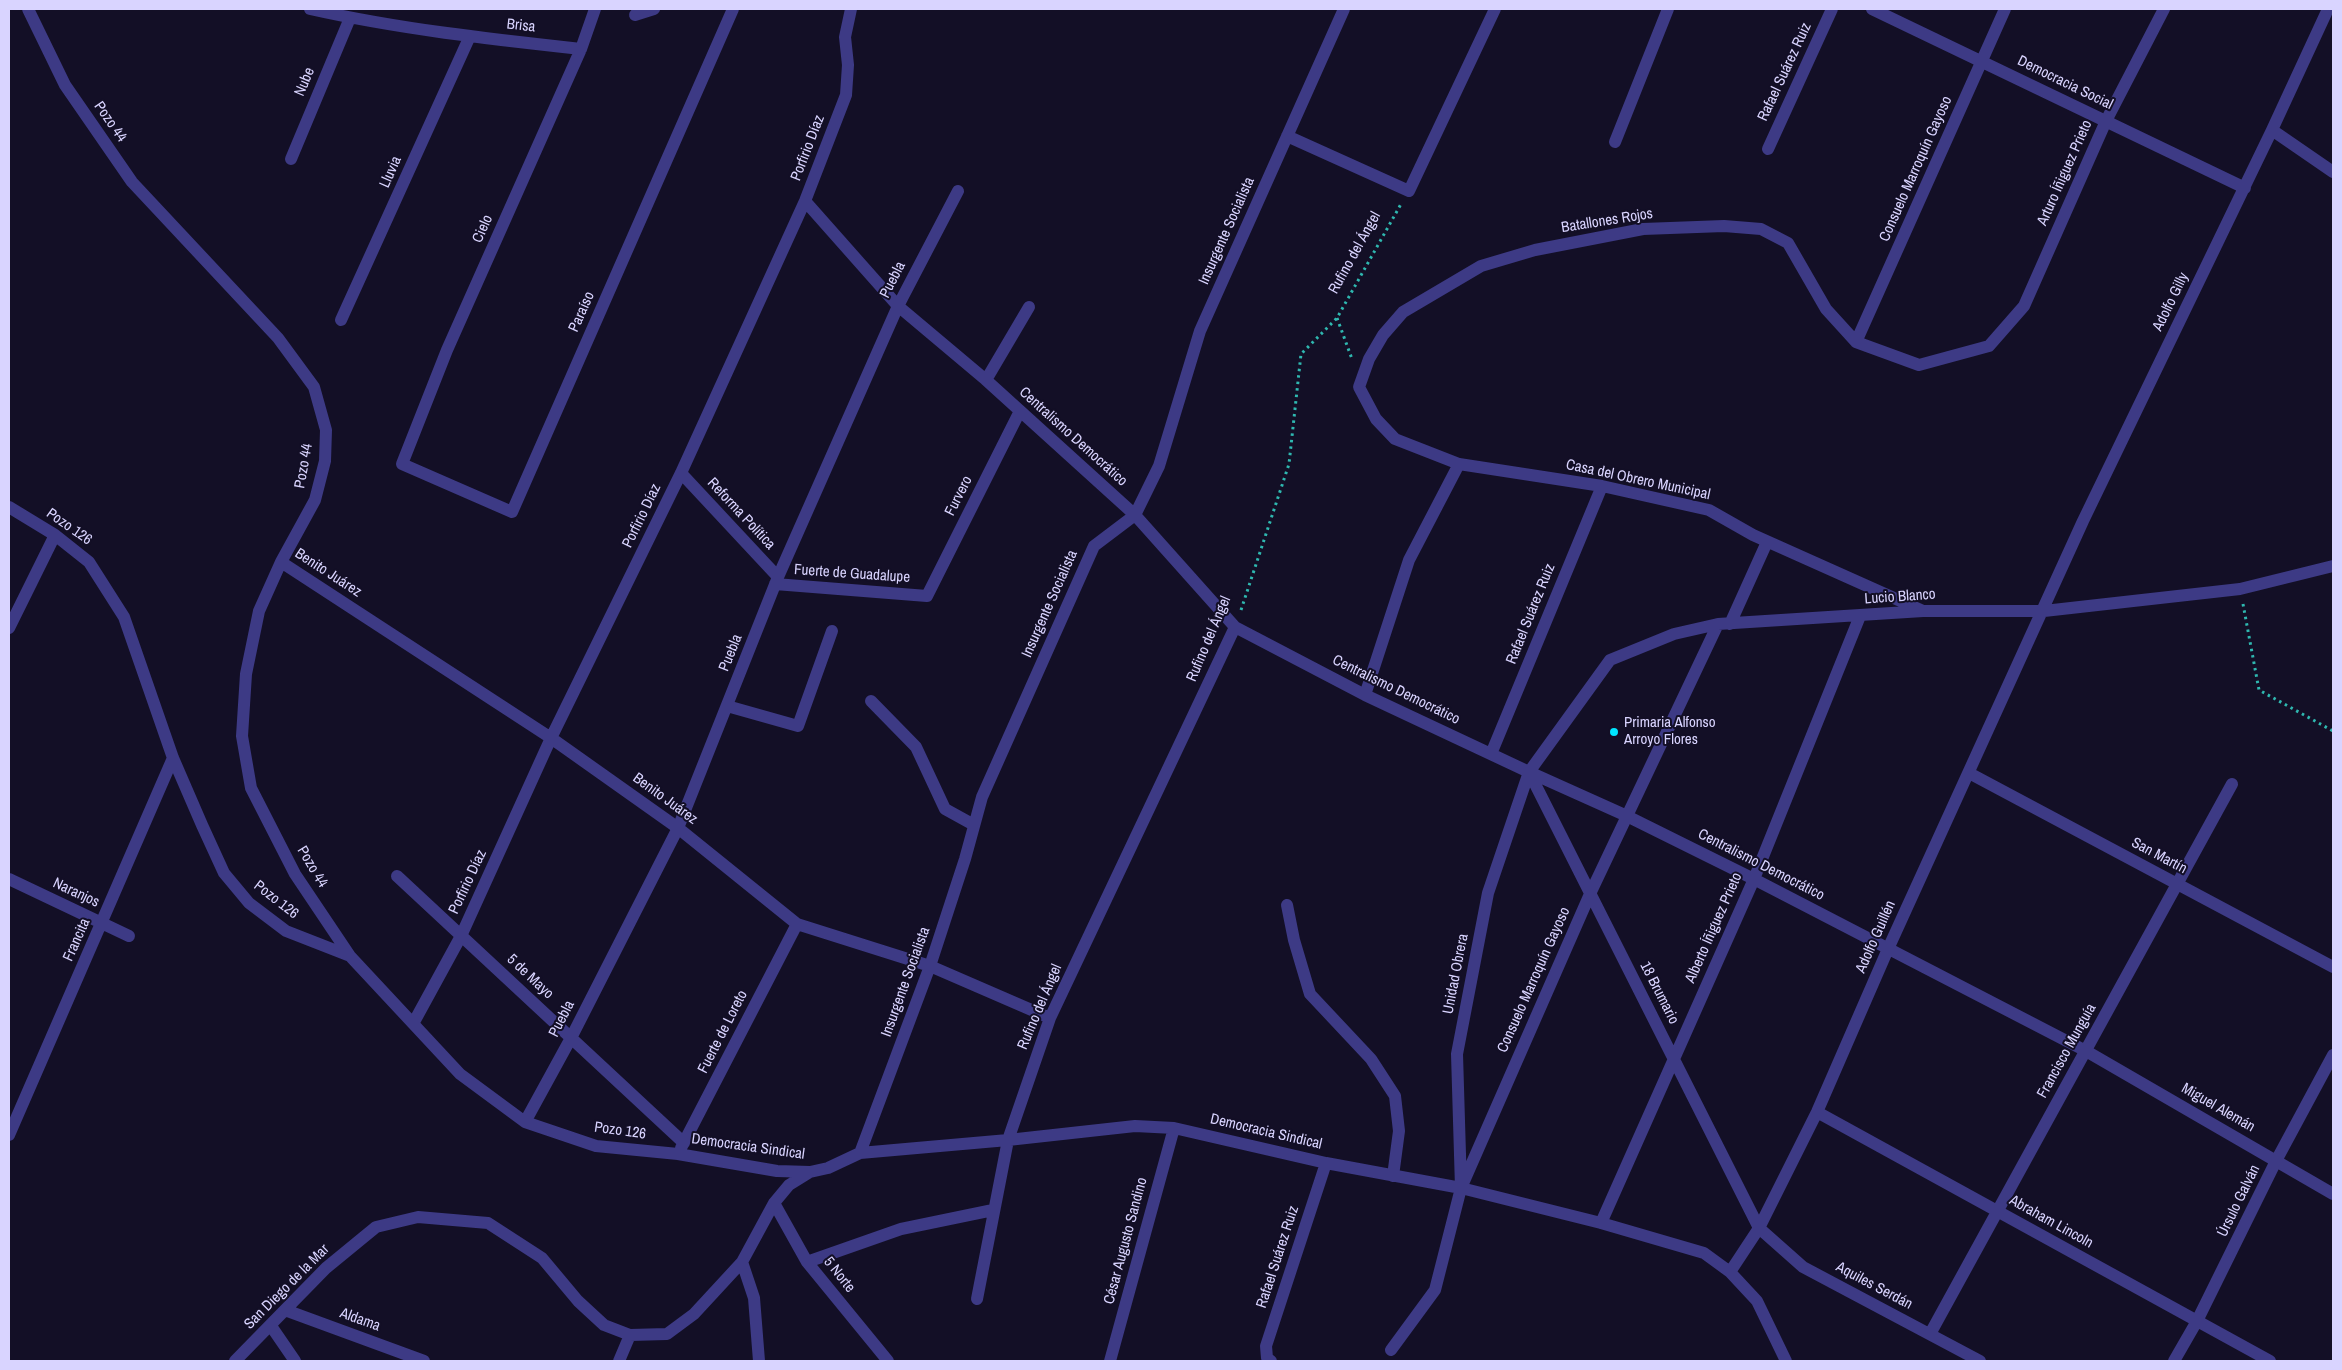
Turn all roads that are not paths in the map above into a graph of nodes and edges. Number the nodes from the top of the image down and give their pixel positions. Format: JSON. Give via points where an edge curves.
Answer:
{"nodes":[{"id":1,"x":28,"y":9,"type":"edge"},
{"id":2,"x":310,"y":9,"type":"edge"},
{"id":3,"x":594,"y":9,"type":"edge"},
{"id":4,"x":654,"y":9,"type":"edge"},
{"id":5,"x":851,"y":9,"type":"edge"},
{"id":6,"x":1344,"y":9,"type":"edge"},
{"id":7,"x":1495,"y":9,"type":"edge"},
{"id":8,"x":1668,"y":9,"type":"edge"},
{"id":9,"x":1832,"y":9,"type":"edge"},
{"id":10,"x":1872,"y":9,"type":"edge"},
{"id":11,"x":2005,"y":9,"type":"edge"},
{"id":12,"x":2164,"y":9,"type":"edge"},
{"id":13,"x":2328,"y":9,"type":"edge"},
{"id":14,"x":730,"y":11,"type":"edge"},
{"id":15,"x":635,"y":15,"type":"dead end"},
{"id":16,"x":350,"y":18,"type":"junction"},
{"id":17,"x":470,"y":36,"type":"junction"},
{"id":18,"x":581,"y":49,"type":"junction"},
{"id":19,"x":1982,"y":62,"type":"junction"},
{"id":20,"x":2106,"y":121,"type":"junction"},
{"id":21,"x":2272,"y":130,"type":"junction"},
{"id":22,"x":1287,"y":136,"type":"junction"},
{"id":23,"x":1615,"y":142,"type":"dead end"},
{"id":24,"x":1768,"y":149,"type":"dead end"},
{"id":25,"x":291,"y":159,"type":"dead end"},
{"id":26,"x":2333,"y":172,"type":"edge"},
{"id":27,"x":2244,"y":188,"type":"junction"},
{"id":28,"x":958,"y":191,"type":"dead end"},
{"id":29,"x":805,"y":201,"type":"junction"},
{"id":30,"x":898,"y":306,"type":"junction"},
{"id":31,"x":1029,"y":307,"type":"dead end"},
{"id":32,"x":341,"y":320,"type":"dead end"},
{"id":33,"x":1856,"y":342,"type":"junction"},
{"id":34,"x":1989,"y":346,"type":"joint"},
{"id":35,"x":986,"y":380,"type":"junction"},
{"id":36,"x":1359,"y":386,"type":"joint"},
{"id":37,"x":1020,"y":411,"type":"junction"},
{"id":38,"x":402,"y":464,"type":"joint"},
{"id":39,"x":1459,"y":464,"type":"junction"},
{"id":40,"x":681,"y":473,"type":"junction"},
{"id":41,"x":1602,"y":486,"type":"junction"},
{"id":42,"x":9,"y":507,"type":"edge"},
{"id":43,"x":1135,"y":515,"type":"junction"},
{"id":44,"x":54,"y":535,"type":"junction"},
{"id":45,"x":1767,"y":542,"type":"junction"},
{"id":46,"x":280,"y":562,"type":"junction"},
{"id":47,"x":2333,"y":566,"type":"edge"},
{"id":48,"x":777,"y":581,"type":"junction"},
{"id":49,"x":927,"y":596,"type":"joint"},
{"id":50,"x":1923,"y":611,"type":"junction"},
{"id":51,"x":2044,"y":611,"type":"junction"},
{"id":52,"x":1860,"y":616,"type":"junction"},
{"id":53,"x":1724,"y":624,"type":"junction"},
{"id":54,"x":1236,"y":627,"type":"junction"},
{"id":55,"x":9,"y":628,"type":"edge"},
{"id":56,"x":832,"y":631,"type":"dead end"},
{"id":57,"x":1365,"y":694,"type":"junction"},
{"id":58,"x":871,"y":701,"type":"dead end"},
{"id":59,"x":727,"y":706,"type":"junction"},
{"id":60,"x":551,"y":738,"type":"junction"},
{"id":61,"x":1491,"y":754,"type":"junction"},
{"id":62,"x":173,"y":758,"type":"junction"},
{"id":63,"x":1529,"y":772,"type":"junction"},
{"id":64,"x":1969,"y":773,"type":"junction"},
{"id":65,"x":2232,"y":784,"type":"dead end"},
{"id":66,"x":1627,"y":816,"type":"junction"},
{"id":67,"x":974,"y":825,"type":"junction"},
{"id":68,"x":678,"y":828,"type":"junction"},
{"id":69,"x":397,"y":876,"type":"dead end"},
{"id":70,"x":9,"y":879,"type":"edge"},
{"id":71,"x":1754,"y":879,"type":"junction"},
{"id":72,"x":2177,"y":884,"type":"junction"},
{"id":73,"x":1590,"y":894,"type":"junction"},
{"id":74,"x":1287,"y":905,"type":"dead end"},
{"id":75,"x":102,"y":923,"type":"junction"},
{"id":76,"x":797,"y":924,"type":"junction"},
{"id":77,"x":129,"y":936,"type":"dead end"},
{"id":78,"x":461,"y":936,"type":"junction"},
{"id":79,"x":1888,"y":949,"type":"junction"},
{"id":80,"x":350,"y":956,"type":"junction"},
{"id":81,"x":930,"y":966,"type":"junction"},
{"id":82,"x":2333,"y":967,"type":"edge"},
{"id":83,"x":1050,"y":1018,"type":"junction"},
{"id":84,"x":414,"y":1022,"type":"junction"},
{"id":85,"x":570,"y":1038,"type":"junction"},
{"id":86,"x":2086,"y":1051,"type":"junction"},
{"id":87,"x":2333,"y":1056,"type":"edge"},
{"id":88,"x":1674,"y":1058,"type":"junction"},
{"id":89,"x":1816,"y":1112,"type":"junction"},
{"id":90,"x":525,"y":1122,"type":"junction"},
{"id":91,"x":1174,"y":1128,"type":"junction"},
{"id":92,"x":9,"y":1135,"type":"edge"},
{"id":93,"x":1008,"y":1140,"type":"junction"},
{"id":94,"x":681,"y":1149,"type":"junction"},
{"id":95,"x":860,"y":1152,"type":"junction"},
{"id":96,"x":2276,"y":1161,"type":"junction"},
{"id":97,"x":1326,"y":1163,"type":"junction"},
{"id":98,"x":810,"y":1172,"type":"junction"},
{"id":99,"x":1393,"y":1176,"type":"junction"},
{"id":100,"x":1461,"y":1188,"type":"junction"},
{"id":101,"x":2333,"y":1194,"type":"edge"},
{"id":102,"x":774,"y":1203,"type":"junction"},
{"id":103,"x":993,"y":1210,"type":"junction"},
{"id":104,"x":1997,"y":1211,"type":"junction"},
{"id":105,"x":1601,"y":1222,"type":"junction"},
{"id":106,"x":1759,"y":1228,"type":"junction"},
{"id":107,"x":742,"y":1262,"type":"junction"},
{"id":108,"x":807,"y":1262,"type":"junction"},
{"id":109,"x":1730,"y":1272,"type":"junction"},
{"id":110,"x":977,"y":1299,"type":"dead end"},
{"id":111,"x":285,"y":1310,"type":"junction"},
{"id":112,"x":2197,"y":1321,"type":"junction"},
{"id":113,"x":271,"y":1326,"type":"junction"},
{"id":114,"x":1930,"y":1334,"type":"junction"},
{"id":115,"x":630,"y":1335,"type":"junction"},
{"id":116,"x":1391,"y":1350,"type":"dead end"},
{"id":117,"x":235,"y":1361,"type":"edge"},
{"id":118,"x":295,"y":1361,"type":"edge"},
{"id":119,"x":424,"y":1361,"type":"edge"},
{"id":120,"x":619,"y":1361,"type":"edge"},
{"id":121,"x":759,"y":1361,"type":"edge"},
{"id":122,"x":888,"y":1361,"type":"edge"},
{"id":123,"x":1110,"y":1361,"type":"edge"},
{"id":124,"x":1271,"y":1361,"type":"edge"},
{"id":125,"x":1786,"y":1361,"type":"edge"},
{"id":126,"x":1980,"y":1361,"type":"edge"},
{"id":127,"x":2174,"y":1361,"type":"edge"},
{"id":128,"x":2270,"y":1361,"type":"edge"}],
"edges":[{"from":1,"to":46,"type":"street","name":"Pozo 44","via":[[65,85],[132,182],[278,338],[314,387],[326,430],[325,461],[315,500]]},
{"from":2,"to":16,"type":"street","name":"Brisa"},
{"from":3,"to":18,"type":"street","name":"Cielo"},
{"from":4,"to":15,"type":"street"},
{"from":5,"to":29,"type":"street","name":"Porfirio Díaz","via":[[845,37],[848,65],[846,95]]},
{"from":6,"to":22,"type":"street","name":"Insurgente Socialista"},
{"from":7,"to":22,"type":"street","via":[[1409,191]]},
{"from":8,"to":23,"type":"street"},
{"from":9,"to":24,"type":"street","name":"Rafael Suárez Ruiz"},
{"from":10,"to":19,"type":"street","name":"Democracia Social"},
{"from":11,"to":19,"type":"street","name":"Consuelo Marroquín Gayoso"},
{"from":12,"to":20,"type":"street","name":"Arturo Íñiguez Prieto"},
{"from":13,"to":21,"type":"street","name":"Adolfo Gilly"},
{"from":14,"to":38,"type":"street","name":"Paraíso","via":[[512,512]]},
{"from":16,"to":17,"type":"street","name":"Brisa"},
{"from":16,"to":25,"type":"street","name":"Nube"},
{"from":17,"to":18,"type":"street","name":"Brisa"},
{"from":17,"to":32,"type":"street","name":"Lluvia"},
{"from":18,"to":38,"type":"street","name":"Cielo","via":[[447,350]]},
{"from":19,"to":20,"type":"street","name":"Democracia Social"},
{"from":19,"to":33,"type":"street","name":"Consuelo Marroquín Gayoso"},
{"from":20,"to":27,"type":"street","name":"Democracia Social"},
{"from":20,"to":34,"type":"street","name":"Arturo Íñiguez Prieto","via":[[2024,306]]},
{"from":21,"to":26,"type":"street"},
{"from":21,"to":27,"type":"street","name":"Adolfo Gilly"},
{"from":22,"to":43,"type":"street","name":"Insurgente Socialista","via":[[1200,331],[1159,466]]},
{"from":27,"to":51,"type":"street","name":"Adolfo Gilly","via":[[2082,521]]},
{"from":28,"to":30,"type":"street","name":"Puebla"},
{"from":29,"to":30,"type":"street","name":"Centralismo Democrático"},
{"from":29,"to":40,"type":"street","name":"Porfirio Díaz"},
{"from":30,"to":35,"type":"street","name":"Centralismo Democrático"},
{"from":30,"to":48,"type":"street","name":"Puebla"},
{"from":31,"to":35,"type":"street"},
{"from":33,"to":34,"type":"street","name":"Batallones Rojos","via":[[1919,365]]},
{"from":33,"to":36,"type":"street","name":"Batallones Rojos","via":[[1826,309],[1788,243],[1768,232],[1724,226],[1643,229],[1535,250],[1481,266],[1403,312],[1382,335]]},
{"from":35,"to":37,"type":"street","name":"Centralismo Democrático"},
{"from":36,"to":39,"type":"street","name":"Casa del Obrero Municipal","via":[[1376,419],[1395,439]]},
{"from":37,"to":43,"type":"street","name":"Centralismo Democrático"},
{"from":37,"to":49,"type":"street","name":"Furvero"},
{"from":39,"to":41,"type":"street","name":"Casa del Obrero Municipal"},
{"from":39,"to":57,"type":"street","via":[[1409,560]]},
{"from":40,"to":48,"type":"street","name":"Reforma Política"},
{"from":40,"to":60,"type":"street","name":"Porfirio Díaz"},
{"from":41,"to":45,"type":"street","name":"Casa del Obrero Municipal","via":[[1709,510]]},
{"from":41,"to":61,"type":"street","name":"Rafael Suárez Ruiz"},
{"from":42,"to":44,"type":"street","name":"Pozo 126"},
{"from":43,"to":54,"type":"street","name":"Centralismo Democrático"},
{"from":43,"to":67,"type":"street","name":"Insurgente Socialista","via":[[1094,546],[982,797]]},
{"from":44,"to":55,"type":"street"},
{"from":44,"to":62,"type":"street","name":"Pozo 126","via":[[89,562],[124,617]]},
{"from":45,"to":50,"type":"street","name":"Casa del Obrero Municipal"},
{"from":45,"to":53,"type":"street","name":"Consuelo Marroquín Gayoso"},
{"from":46,"to":60,"type":"street","name":"Benito Juárez"},
{"from":46,"to":80,"type":"street","name":"Pozo 44","via":[[259,611],[246,674],[242,736],[251,788],[295,874]]},
{"from":47,"to":51,"type":"street","name":"Lucio Blanco","via":[[2240,589]]},
{"from":48,"to":49,"type":"street","name":"Fuerte de Guadalupe"},
{"from":48,"to":59,"type":"street","name":"Puebla"},
{"from":50,"to":51,"type":"street","name":"Lucio Blanco"},
{"from":50,"to":52,"type":"street","name":"Lucio Blanco"},
{"from":51,"to":64,"type":"street","name":"Adolfo Guillén"},
{"from":52,"to":53,"type":"street","name":"Lucio Blanco"},
{"from":52,"to":71,"type":"street","name":"Alberto Íñiguez Prieto"},
{"from":53,"to":63,"type":"street","name":"Lucio Blanco","via":[[1674,634],[1610,660]]},
{"from":53,"to":66,"type":"street","name":"Consuelo Marroquín Gayoso"},
{"from":54,"to":57,"type":"street","name":"Centralismo Democrático"},
{"from":54,"to":83,"type":"street","name":"Rufino del Ángel"},
{"from":56,"to":59,"type":"street","via":[[798,726]]},
{"from":57,"to":61,"type":"street","name":"Centralismo Democrático"},
{"from":58,"to":67,"type":"street","via":[[916,747],[945,809]]},
{"from":59,"to":68,"type":"street","name":"Puebla"},
{"from":60,"to":68,"type":"street","name":"Benito Juárez"},
{"from":60,"to":78,"type":"street","name":"Porfirio Díaz"},
{"from":61,"to":63,"type":"street","name":"Centralismo Democrático"},
{"from":62,"to":75,"type":"street","name":"Francita"},
{"from":62,"to":80,"type":"street","name":"Pozo 126","via":[[224,873],[249,903],[286,931]]},
{"from":63,"to":66,"type":"street","name":"Centralismo Democrático"},
{"from":63,"to":73,"type":"street","name":"18 Brumario"},
{"from":63,"to":100,"type":"street","name":"Unidad Obrera","via":[[1488,893],[1457,1054]]},
{"from":64,"to":72,"type":"street","name":"San Martín"},
{"from":64,"to":79,"type":"street","name":"Adolfo Guillén"},
{"from":65,"to":72,"type":"street","name":"Francisco Munguía"},
{"from":66,"to":71,"type":"street","name":"Centralismo Democrático"},
{"from":66,"to":73,"type":"street","name":"Consuelo Marroquín Gayoso"},
{"from":67,"to":81,"type":"street","name":"Insurgente Socialista"},
{"from":68,"to":76,"type":"street","name":"Benito Juárez"},
{"from":68,"to":85,"type":"street","name":"Puebla"},
{"from":69,"to":78,"type":"street","name":"5 de Mayo"},
{"from":70,"to":75,"type":"street","name":"Naranjos"},
{"from":71,"to":79,"type":"street","name":"Centralismo Democrático"},
{"from":71,"to":88,"type":"street","name":"Alberto Íñiguez Prieto"},
{"from":72,"to":82,"type":"street","name":"San Martín"},
{"from":72,"to":86,"type":"street","name":"Francisco Munguía"},
{"from":73,"to":88,"type":"street","name":"18 Brumario"},
{"from":73,"to":100,"type":"street","name":"Consuelo Marroquín Gayoso"},
{"from":74,"to":99,"type":"street","via":[[1310,994],[1371,1059],[1395,1096],[1399,1131]]},
{"from":75,"to":77,"type":"street","name":"Naranjos"},
{"from":75,"to":92,"type":"street","name":"Francita"},
{"from":76,"to":81,"type":"street","name":"Benito Juárez"},
{"from":76,"to":94,"type":"street","name":"Fuerte de Loreto"},
{"from":78,"to":84,"type":"street","name":"Porfirio Díaz"},
{"from":78,"to":85,"type":"street","name":"5 de Mayo"},
{"from":79,"to":86,"type":"street","name":"Centralismo Democrático"},
{"from":79,"to":89,"type":"street","name":"Adolfo Guillén"},
{"from":80,"to":84,"type":"street","name":"Pozo 126"},
{"from":81,"to":83,"type":"street","name":"Benito Juárez"},
{"from":81,"to":95,"type":"street","name":"Insurgente Socialista"},
{"from":83,"to":93,"type":"street","name":"Rufino del Ángel"},
{"from":84,"to":90,"type":"street","name":"Pozo 126","via":[[460,1074]]},
{"from":85,"to":90,"type":"street","name":"Puebla"},
{"from":85,"to":94,"type":"street","name":"5 de Mayo"},
{"from":86,"to":96,"type":"street","name":"Miguel Alemán"},
{"from":86,"to":104,"type":"street","name":"Francisco Munguía"},
{"from":87,"to":96,"type":"street","name":"Úrsulo Galván"},
{"from":88,"to":105,"type":"street","name":"Alberto Íñiguez Prieto"},
{"from":88,"to":106,"type":"street","name":"18 Brumario"},
{"from":89,"to":104,"type":"street","name":"Abraham Lincoln"},
{"from":89,"to":106,"type":"street","name":"Adolfo Guillén"},
{"from":90,"to":94,"type":"street","name":"Pozo 126","via":[[596,1146]]},
{"from":91,"to":93,"type":"street","name":"Democracia Sindical","via":[[1135,1126]]},
{"from":91,"to":97,"type":"street","name":"Democracia Sindical"},
{"from":91,"to":123,"type":"street","name":"César Augusto Sandino"},
{"from":93,"to":95,"type":"street","name":"Democracia Sindical"},
{"from":93,"to":103,"type":"street","name":"Rufino del Ángel"},
{"from":94,"to":98,"type":"street","name":"Democracia Sindical","via":[[777,1171]]},
{"from":95,"to":98,"type":"street","name":"Democracia Sindical","via":[[828,1168]]},
{"from":96,"to":101,"type":"street","name":"Miguel Alemán"},
{"from":96,"to":112,"type":"street","name":"Úrsulo Galván"},
{"from":97,"to":99,"type":"street","name":"Democracia Sindical"},
{"from":97,"to":124,"type":"street","name":"Rafael Suárez Ruiz","via":[[1266,1346],[1267,1358]]},
{"from":98,"to":102,"type":"street","name":"San Diego de la Mar","via":[[789,1185]]},
{"from":99,"to":100,"type":"street","name":"Democracia Sindical"},
{"from":100,"to":105,"type":"street","name":"Democracia Sindical"},
{"from":100,"to":116,"type":"street","name":"Consuelo Marroquín Gayoso","via":[[1435,1290]]},
{"from":102,"to":107,"type":"street","name":"San Diego de la Mar"},
{"from":102,"to":108,"type":"street","name":"5 Norte"},
{"from":103,"to":108,"type":"street","via":[[901,1229]]},
{"from":103,"to":110,"type":"street","name":"Rufino del Ángel"},
{"from":104,"to":112,"type":"street","name":"Abraham Lincoln"},
{"from":104,"to":114,"type":"street","name":"Francisco Munguía"},
{"from":105,"to":109,"type":"street","name":"Democracia Sindical","via":[[1704,1253]]},
{"from":106,"to":109,"type":"street","name":"Adolfo Guillén"},
{"from":106,"to":114,"type":"street","name":"Aquiles Serdán","via":[[1804,1267]]},
{"from":107,"to":115,"type":"street","name":"San Diego de la Mar","via":[[694,1314],[667,1334]]},
{"from":107,"to":121,"type":"street","via":[[754,1298]]},
{"from":108,"to":122,"type":"street","name":"5 Norte"},
{"from":109,"to":125,"type":"street","name":"Democracia Sindical","via":[[1757,1302]]},
{"from":111,"to":113,"type":"street","name":"San Diego de la Mar"},
{"from":111,"to":115,"type":"street","name":"San Diego de la Mar","via":[[326,1268],[376,1227],[418,1217],[488,1223],[542,1258],[578,1302],[604,1325]]},
{"from":111,"to":119,"type":"street","name":"Aldama"},
{"from":112,"to":127,"type":"street","name":"Úrsulo Galván"},
{"from":112,"to":128,"type":"street","name":"Abraham Lincoln"},
{"from":113,"to":117,"type":"street","name":"San Diego de la Mar"},
{"from":113,"to":118,"type":"street"},
{"from":114,"to":126,"type":"street","name":"Aquiles Serdán"},
{"from":115,"to":120,"type":"street"}]}
